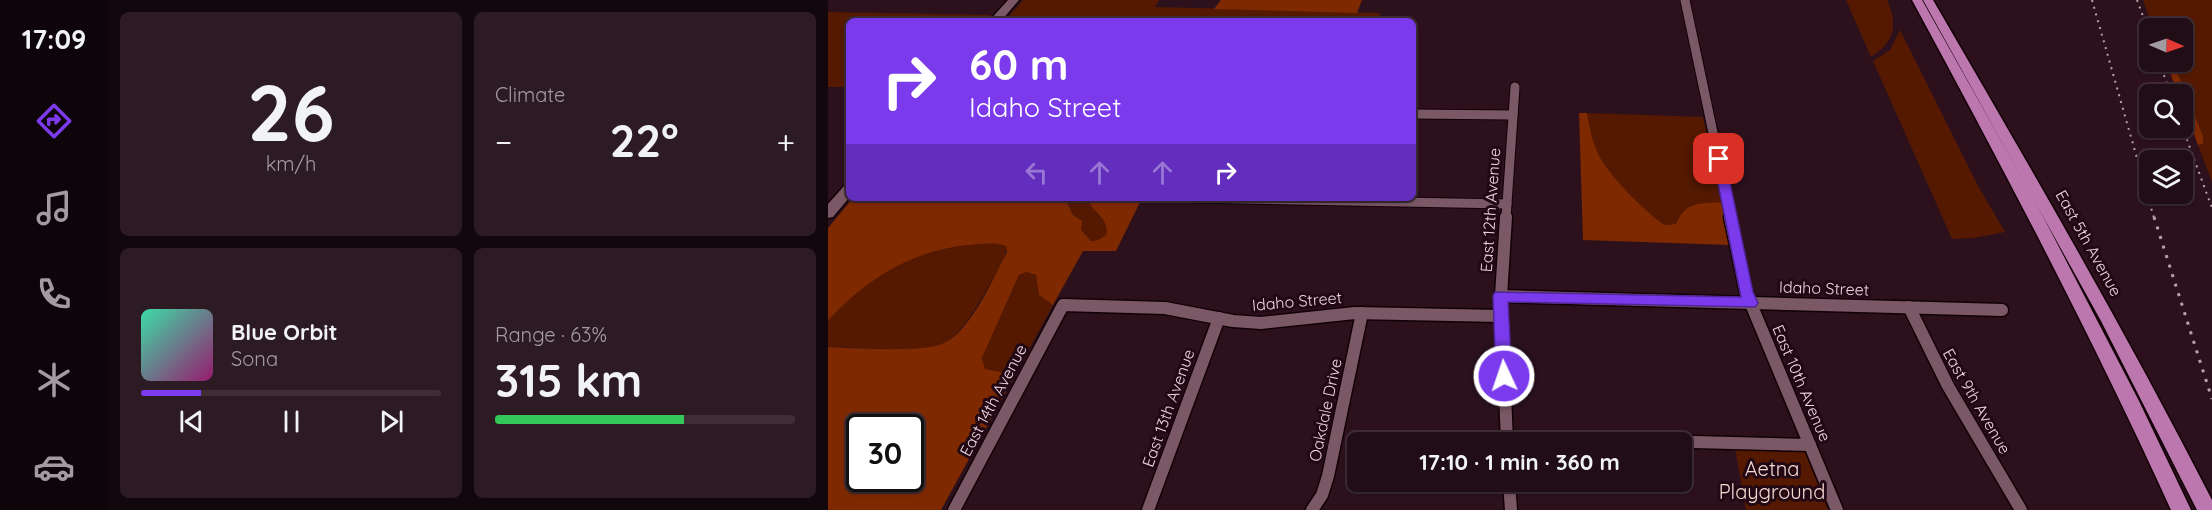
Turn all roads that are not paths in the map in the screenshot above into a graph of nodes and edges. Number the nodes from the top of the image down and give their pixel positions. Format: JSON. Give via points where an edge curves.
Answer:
{"nodes":[{"id":1,"x":1014,"y":0,"type":"edge"},
{"id":2,"x":1685,"y":0,"type":"edge"},
{"id":3,"x":1917,"y":0,"type":"edge"},
{"id":4,"x":1928,"y":0,"type":"edge"},
{"id":5,"x":998,"y":18,"type":"edge"},
{"id":6,"x":1515,"y":87,"type":"dead end"},
{"id":7,"x":1416,"y":114,"type":"edge"},
{"id":8,"x":1513,"y":115,"type":"junction"},
{"id":9,"x":846,"y":192,"type":"edge"},
{"id":10,"x":1351,"y":201,"type":"edge"},
{"id":11,"x":1507,"y":204,"type":"junction"},
{"id":12,"x":828,"y":213,"type":"edge"},
{"id":13,"x":1500,"y":296,"type":"junction"},
{"id":14,"x":1750,"y":303,"type":"junction"},
{"id":15,"x":1063,"y":305,"type":"joint"},
{"id":16,"x":1909,"y":307,"type":"junction"},
{"id":17,"x":2002,"y":310,"type":"dead end"},
{"id":18,"x":1362,"y":313,"type":"junction"},
{"id":19,"x":1500,"y":315,"type":"junction"},
{"id":20,"x":1219,"y":318,"type":"junction"},
{"id":21,"x":1507,"y":432,"type":"edge"},
{"id":22,"x":1692,"y":443,"type":"edge"},
{"id":23,"x":1810,"y":445,"type":"junction"},
{"id":24,"x":1510,"y":492,"type":"edge"},
{"id":25,"x":954,"y":510,"type":"edge"},
{"id":26,"x":1148,"y":510,"type":"edge"},
{"id":27,"x":1312,"y":510,"type":"edge"},
{"id":28,"x":1511,"y":510,"type":"edge"},
{"id":29,"x":1838,"y":510,"type":"edge"},
{"id":30,"x":2021,"y":510,"type":"edge"},
{"id":31,"x":2181,"y":510,"type":"edge"},
{"id":32,"x":2207,"y":510,"type":"edge"}],
"edges":[{"from":1,"to":5,"type":"street"},
{"from":2,"to":14,"type":"street","name":"East 10th Avenue"},
{"from":3,"to":31,"type":"main road","name":"East 5th Avenue","via":[[2027,199]]},
{"from":4,"to":32,"type":"main road","name":"East 5th Avenue","via":[[2043,200]]},
{"from":6,"to":8,"type":"street","name":"East 12th Avenue"},
{"from":7,"to":8,"type":"street"},
{"from":8,"to":11,"type":"street","name":"East 12th Avenue"},
{"from":9,"to":12,"type":"street"},
{"from":10,"to":11,"type":"street"},
{"from":11,"to":13,"type":"street","name":"East 12th Avenue"},
{"from":13,"to":14,"type":"street","name":"Idaho Street"},
{"from":13,"to":19,"type":"street","name":"East 12th Avenue"},
{"from":14,"to":16,"type":"street","name":"Idaho Street"},
{"from":14,"to":23,"type":"street","name":"East 10th Avenue"},
{"from":15,"to":20,"type":"street","name":"Idaho Street","via":[[1165,308]]},
{"from":15,"to":25,"type":"street","name":"East 14th Avenue"},
{"from":16,"to":17,"type":"street","name":"Idaho Street"},
{"from":16,"to":30,"type":"street","name":"East 9th Avenue","via":[[1937,366]]},
{"from":18,"to":19,"type":"street","name":"Idaho Street"},
{"from":18,"to":20,"type":"street","name":"Idaho Street","via":[[1261,323]]},
{"from":18,"to":27,"type":"street","name":"Oakdale Drive","via":[[1328,476]]},
{"from":19,"to":21,"type":"street","name":"East 12th Avenue"},
{"from":20,"to":26,"type":"street","name":"East 13th Avenue"},
{"from":22,"to":23,"type":"street"},
{"from":23,"to":29,"type":"street","name":"East 10th Avenue"},
{"from":24,"to":28,"type":"street"}]}
